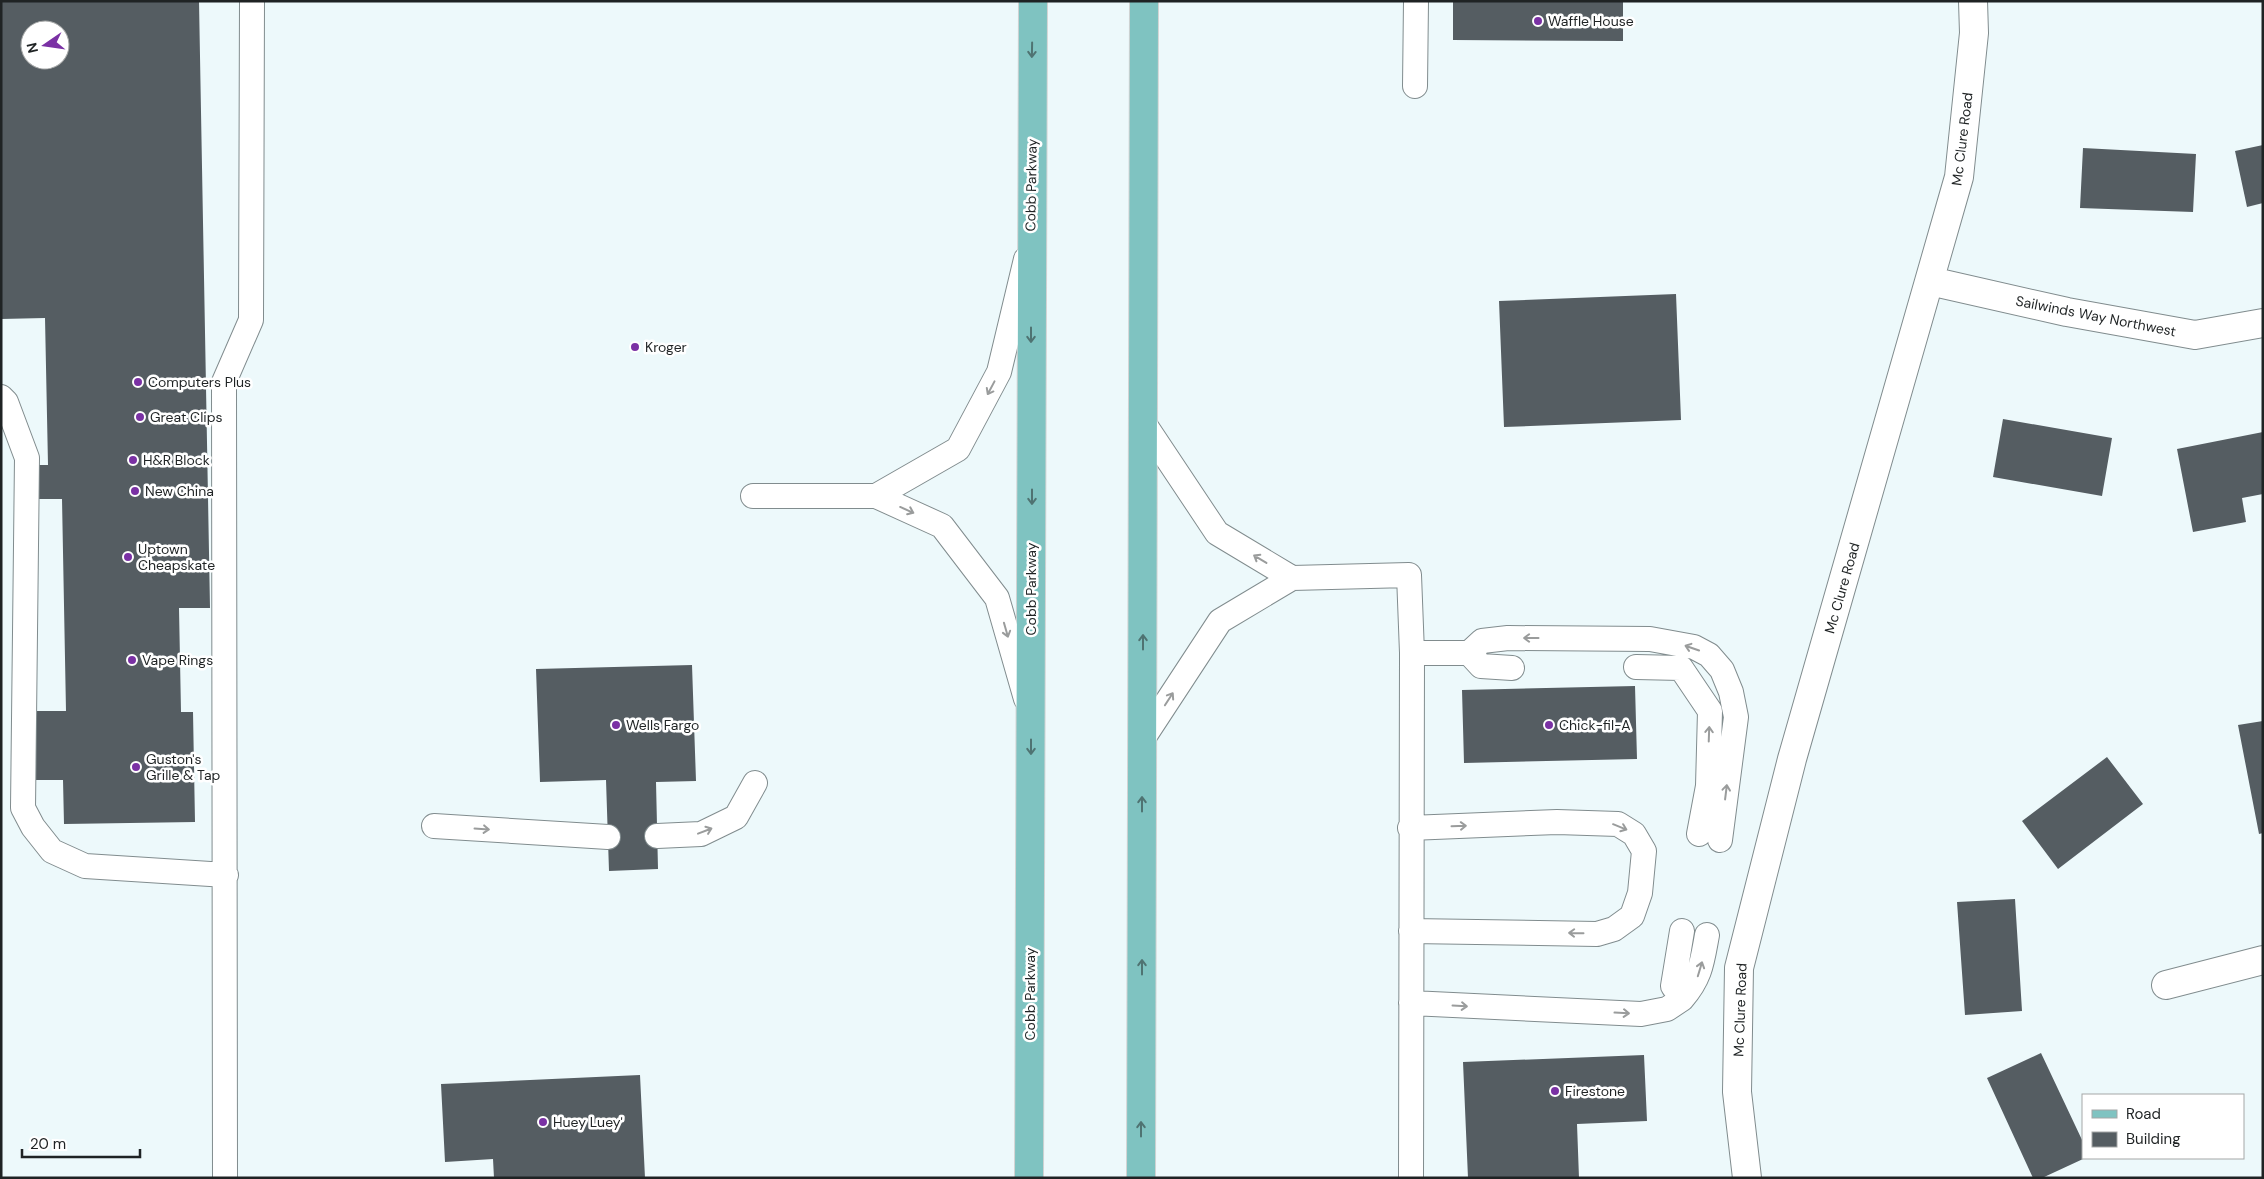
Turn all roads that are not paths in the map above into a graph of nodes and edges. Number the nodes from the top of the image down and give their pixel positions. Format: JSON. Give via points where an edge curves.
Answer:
{"nodes":[{"id":1,"x":252,"y":1,"type":"edge"},
{"id":2,"x":1033,"y":1,"type":"edge"},
{"id":3,"x":1416,"y":1,"type":"edge"},
{"id":4,"x":1973,"y":1,"type":"edge"},
{"id":5,"x":1148,"y":6,"type":"edge"},
{"id":6,"x":1415,"y":86,"type":"dead end"},
{"id":7,"x":1030,"y":240,"type":"junction"},
{"id":8,"x":1930,"y":281,"type":"junction"},
{"id":9,"x":2263,"y":323,"type":"edge"},
{"id":10,"x":1,"y":397,"type":"edge"},
{"id":11,"x":1144,"y":422,"type":"junction"},
{"id":12,"x":753,"y":496,"type":"dead end"},
{"id":13,"x":876,"y":496,"type":"junction"},
{"id":14,"x":1292,"y":578,"type":"junction"},
{"id":15,"x":1412,"y":653,"type":"junction"},
{"id":16,"x":1468,"y":653,"type":"junction"},
{"id":17,"x":1636,"y":666,"type":"dead end"},
{"id":18,"x":1512,"y":668,"type":"dead end"},
{"id":19,"x":1031,"y":718,"type":"junction"},
{"id":20,"x":1142,"y":740,"type":"junction"},
{"id":21,"x":755,"y":783,"type":"dead end"},
{"id":22,"x":434,"y":826,"type":"dead end"},
{"id":23,"x":1410,"y":828,"type":"junction"},
{"id":24,"x":657,"y":836,"type":"dead end"},
{"id":25,"x":608,"y":837,"type":"dead end"},
{"id":26,"x":226,"y":875,"type":"junction"},
{"id":27,"x":1411,"y":931,"type":"junction"},
{"id":28,"x":1682,"y":931,"type":"dead end"},
{"id":29,"x":1706,"y":934,"type":"dead end"},
{"id":30,"x":2263,"y":960,"type":"edge"},
{"id":31,"x":2166,"y":985,"type":"dead end"},
{"id":32,"x":1682,"y":999,"type":"junction"},
{"id":33,"x":1411,"y":1003,"type":"junction"},
{"id":34,"x":1143,"y":1172,"type":"edge"},
{"id":35,"x":225,"y":1178,"type":"edge"},
{"id":36,"x":1029,"y":1178,"type":"edge"},
{"id":37,"x":1411,"y":1178,"type":"edge"},
{"id":38,"x":1748,"y":1178,"type":"edge"}],
"edges":[{"from":1,"to":26,"type":"lane","via":[[251,320],[224,382]]},
{"from":2,"to":7,"type":"main road","name":"Cobb Parkway","one_way":true},
{"from":3,"to":6,"type":"lane"},
{"from":4,"to":8,"type":"street","name":"Mc Clure Road","via":[[1974,33],[1959,178]]},
{"from":5,"to":11,"type":"main road"},
{"from":7,"to":13,"type":"lane","one_way":true,"via":[[999,372],[958,449]]},
{"from":7,"to":19,"type":"main road","name":"Cobb Parkway","one_way":true},
{"from":8,"to":9,"type":"street","name":"Sailwinds Way Northwest","via":[[2067,312],[2195,335]]},
{"from":8,"to":38,"type":"street","name":"Mc Clure Road","via":[[1792,760],[1739,968],[1737,1092]]},
{"from":10,"to":26,"type":"lane","via":[[6,402],[27,458],[23,808],[52,851],[85,866]]},
{"from":14,"to":11,"type":"lane","one_way":true,"via":[[1217,533]]},
{"from":20,"to":11,"type":"main road","one_way":true},
{"from":12,"to":13,"type":"lane"},
{"from":13,"to":19,"type":"lane","one_way":true,"via":[[942,526],[997,598]]},
{"from":14,"to":15,"type":"lane","via":[[1410,575]]},
{"from":20,"to":14,"type":"lane","one_way":true,"via":[[1220,621]]},
{"from":15,"to":16,"type":"lane"},
{"from":15,"to":23,"type":"lane"},
{"from":16,"to":17,"type":"lane","via":[[1482,641],[1508,638],[1650,639],[1694,647],[1709,655],[1722,670],[1736,717],[1709,837],[1710,711],[1681,668]]},
{"from":16,"to":18,"type":"lane","via":[[1482,666]]},
{"from":19,"to":36,"type":"main road","name":"Cobb Parkway","one_way":true},
{"from":34,"to":20,"type":"main road","one_way":true},
{"from":24,"to":21,"type":"lane","one_way":true,"via":[[701,834],[736,817]]},
{"from":22,"to":25,"type":"lane","one_way":true},
{"from":23,"to":27,"type":"lane"},
{"from":23,"to":27,"type":"lane","one_way":true,"via":[[1557,822],[1618,824],[1634,834],[1644,851],[1640,894],[1632,916],[1597,934]]},
{"from":26,"to":35,"type":"lane"},
{"from":27,"to":33,"type":"lane"},
{"from":28,"to":32,"type":"lane","via":[[1673,986]]},
{"from":32,"to":29,"type":"lane","one_way":true,"via":[[1695,985]]},
{"from":30,"to":31,"type":"street"},
{"from":33,"to":32,"type":"lane","one_way":true,"via":[[1641,1014],[1668,1010]]},
{"from":33,"to":37,"type":"lane"}]}
